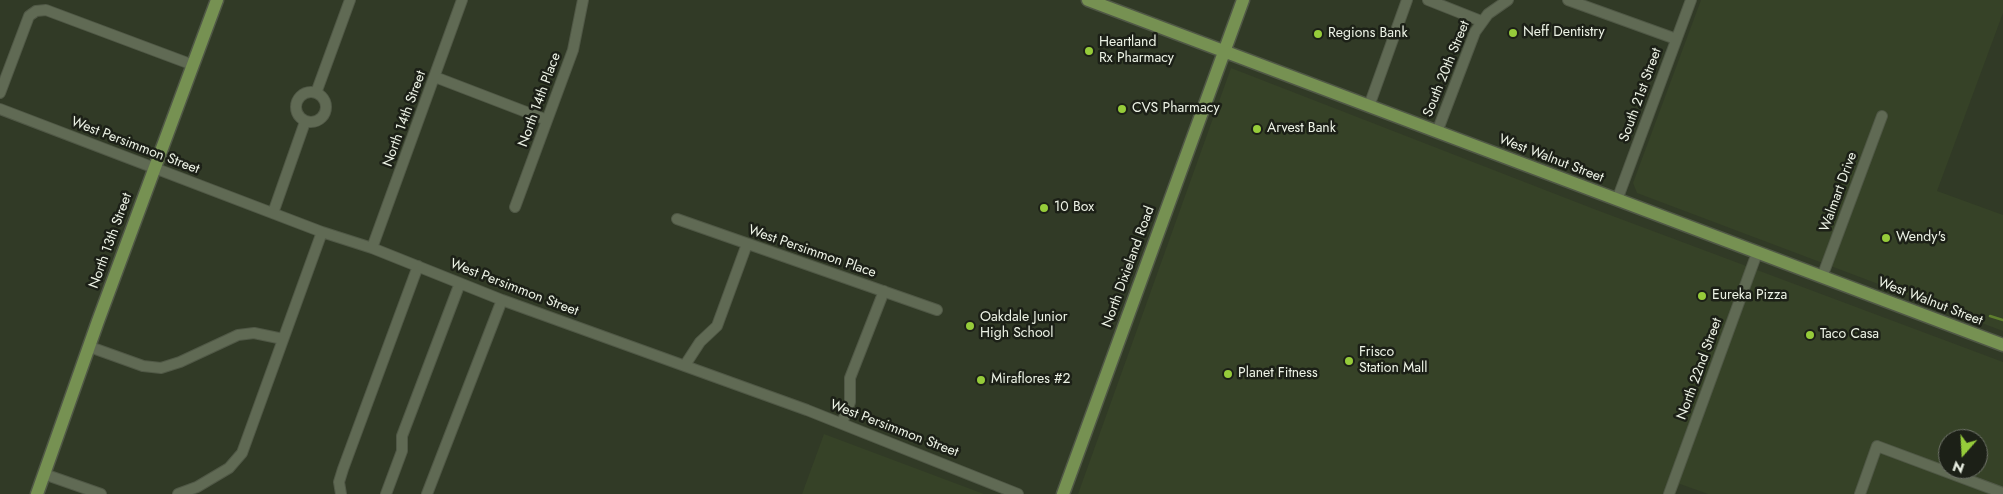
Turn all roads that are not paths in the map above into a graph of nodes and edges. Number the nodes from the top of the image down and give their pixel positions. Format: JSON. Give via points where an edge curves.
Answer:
{"nodes":[{"id":1,"x":218,"y":0,"type":"edge"},
{"id":2,"x":350,"y":0,"type":"edge"},
{"id":3,"x":462,"y":0,"type":"edge"},
{"id":4,"x":583,"y":0,"type":"edge"},
{"id":5,"x":1088,"y":0,"type":"edge"},
{"id":6,"x":1243,"y":0,"type":"edge"},
{"id":7,"x":1407,"y":0,"type":"edge"},
{"id":8,"x":1428,"y":0,"type":"edge"},
{"id":9,"x":1508,"y":0,"type":"edge"},
{"id":10,"x":1568,"y":0,"type":"edge"},
{"id":11,"x":1690,"y":0,"type":"edge"},
{"id":12,"x":1481,"y":21,"type":"junction"},
{"id":13,"x":1676,"y":39,"type":"junction"},
{"id":14,"x":1224,"y":52,"type":"junction"},
{"id":15,"x":193,"y":65,"type":"junction"},
{"id":16,"x":435,"y":77,"type":"junction"},
{"id":17,"x":0,"y":93,"type":"edge"},
{"id":18,"x":316,"y":93,"type":"junction"},
{"id":19,"x":1369,"y":106,"type":"junction"},
{"id":20,"x":0,"y":109,"type":"edge"},
{"id":21,"x":1882,"y":116,"type":"dead end"},
{"id":22,"x":547,"y":120,"type":"junction"},
{"id":23,"x":305,"y":122,"type":"junction"},
{"id":24,"x":1438,"y":132,"type":"junction"},
{"id":25,"x":154,"y":168,"type":"junction"},
{"id":26,"x":1617,"y":200,"type":"junction"},
{"id":27,"x":515,"y":207,"type":"dead end"},
{"id":28,"x":272,"y":213,"type":"junction"},
{"id":29,"x":678,"y":219,"type":"dead end"},
{"id":30,"x":322,"y":232,"type":"junction"},
{"id":31,"x":747,"y":244,"type":"junction"},
{"id":32,"x":372,"y":248,"type":"junction"},
{"id":33,"x":1757,"y":253,"type":"junction"},
{"id":34,"x":418,"y":266,"type":"junction"},
{"id":35,"x":1822,"y":277,"type":"junction"},
{"id":36,"x":460,"y":283,"type":"junction"},
{"id":37,"x":884,"y":291,"type":"junction"},
{"id":38,"x":502,"y":300,"type":"junction"},
{"id":39,"x":937,"y":310,"type":"dead end"},
{"id":40,"x":283,"y":339,"type":"junction"},
{"id":41,"x":2003,"y":346,"type":"edge"},
{"id":42,"x":90,"y":347,"type":"junction"},
{"id":43,"x":685,"y":365,"type":"junction"},
{"id":44,"x":842,"y":423,"type":"junction"},
{"id":45,"x":44,"y":474,"type":"junction"},
{"id":46,"x":2003,"y":493,"type":"edge"},
{"id":47,"x":37,"y":494,"type":"edge"},
{"id":48,"x":101,"y":494,"type":"edge"},
{"id":49,"x":178,"y":494,"type":"edge"},
{"id":50,"x":341,"y":494,"type":"edge"},
{"id":51,"x":386,"y":494,"type":"edge"},
{"id":52,"x":427,"y":494,"type":"edge"},
{"id":53,"x":1018,"y":494,"type":"edge"},
{"id":54,"x":1063,"y":494,"type":"edge"},
{"id":55,"x":1669,"y":494,"type":"edge"},
{"id":56,"x":1860,"y":494,"type":"edge"}],
"edges":[{"from":1,"to":15,"type":"main road","name":"North 13th Street"},
{"from":2,"to":18,"type":"street"},
{"from":3,"to":16,"type":"street","name":"North 14th Street"},
{"from":4,"to":22,"type":"street","name":"North 14th Place","via":[[573,50]]},
{"from":5,"to":14,"type":"main road","name":"West Walnut Street"},
{"from":6,"to":14,"type":"main road","name":"North Dixieland Road"},
{"from":7,"to":19,"type":"street"},
{"from":8,"to":12,"type":"street"},
{"from":9,"to":12,"type":"street","name":"South 20th Street"},
{"from":10,"to":13,"type":"street"},
{"from":11,"to":13,"type":"street","name":"South 21st Street"},
{"from":12,"to":24,"type":"street","name":"South 20th Street","via":[[1474,32]]},
{"from":13,"to":26,"type":"street","name":"South 21st Street"},
{"from":14,"to":19,"type":"main road","name":"West Walnut Street"},
{"from":14,"to":54,"type":"main road","name":"North Dixieland Road"},
{"from":15,"to":17,"type":"street","via":[[46,10],[36,11],[29,16]]},
{"from":15,"to":25,"type":"main road","name":"North 13th Street"},
{"from":16,"to":22,"type":"street"},
{"from":16,"to":32,"type":"street","name":"North 14th Street"},
{"from":18,"to":23,"type":"street","via":[[305,93],[296,104],[297,114]]},
{"from":18,"to":23,"type":"street","via":[[326,103],[325,113],[318,121]]},
{"from":19,"to":24,"type":"main road","name":"West Walnut Street"},
{"from":20,"to":25,"type":"street","name":"West Persimmon Street"},
{"from":21,"to":35,"type":"street","name":"Walmart Drive"},
{"from":22,"to":27,"type":"street","name":"North 14th Place"},
{"from":23,"to":28,"type":"street"},
{"from":24,"to":26,"type":"main road","name":"West Walnut Street"},
{"from":25,"to":28,"type":"street","name":"West Persimmon Street"},
{"from":25,"to":42,"type":"main road","name":"North 13th Street"},
{"from":26,"to":33,"type":"main road","name":"West Walnut Street"},
{"from":28,"to":30,"type":"street","name":"West Persimmon Street"},
{"from":29,"to":31,"type":"street","name":"West Persimmon Place"},
{"from":30,"to":32,"type":"street","name":"West Persimmon Street"},
{"from":30,"to":40,"type":"street"},
{"from":31,"to":37,"type":"street","name":"West Persimmon Place"},
{"from":31,"to":43,"type":"street","via":[[717,326],[700,342]]},
{"from":32,"to":34,"type":"street","name":"West Persimmon Street"},
{"from":33,"to":35,"type":"main road","name":"West Walnut Street"},
{"from":33,"to":55,"type":"street","name":"North 22nd Street"},
{"from":34,"to":36,"type":"street","name":"West Persimmon Street"},
{"from":34,"to":50,"type":"street","via":[[343,469],[339,482]]},
{"from":35,"to":41,"type":"main road","name":"West Walnut Street"},
{"from":36,"to":38,"type":"street","name":"West Persimmon Street"},
{"from":36,"to":51,"type":"street","via":[[402,436],[402,451]]},
{"from":37,"to":39,"type":"street","name":"West Persimmon Place"},
{"from":37,"to":44,"type":"street","via":[[850,378],[850,402]]},
{"from":38,"to":43,"type":"street","name":"West Persimmon Street"},
{"from":38,"to":52,"type":"street"},
{"from":40,"to":42,"type":"street","via":[[254,333],[238,335],[161,368],[143,366]]},
{"from":40,"to":49,"type":"street","via":[[242,452],[229,468]]},
{"from":42,"to":45,"type":"main road","name":"North 13th Street"},
{"from":43,"to":44,"type":"street","name":"West Persimmon Street"},
{"from":44,"to":53,"type":"street","name":"West Persimmon Street"},
{"from":45,"to":47,"type":"main road","name":"North 13th Street"},
{"from":45,"to":48,"type":"street"},
{"from":46,"to":56,"type":"street","via":[[1877,446]]}]}
